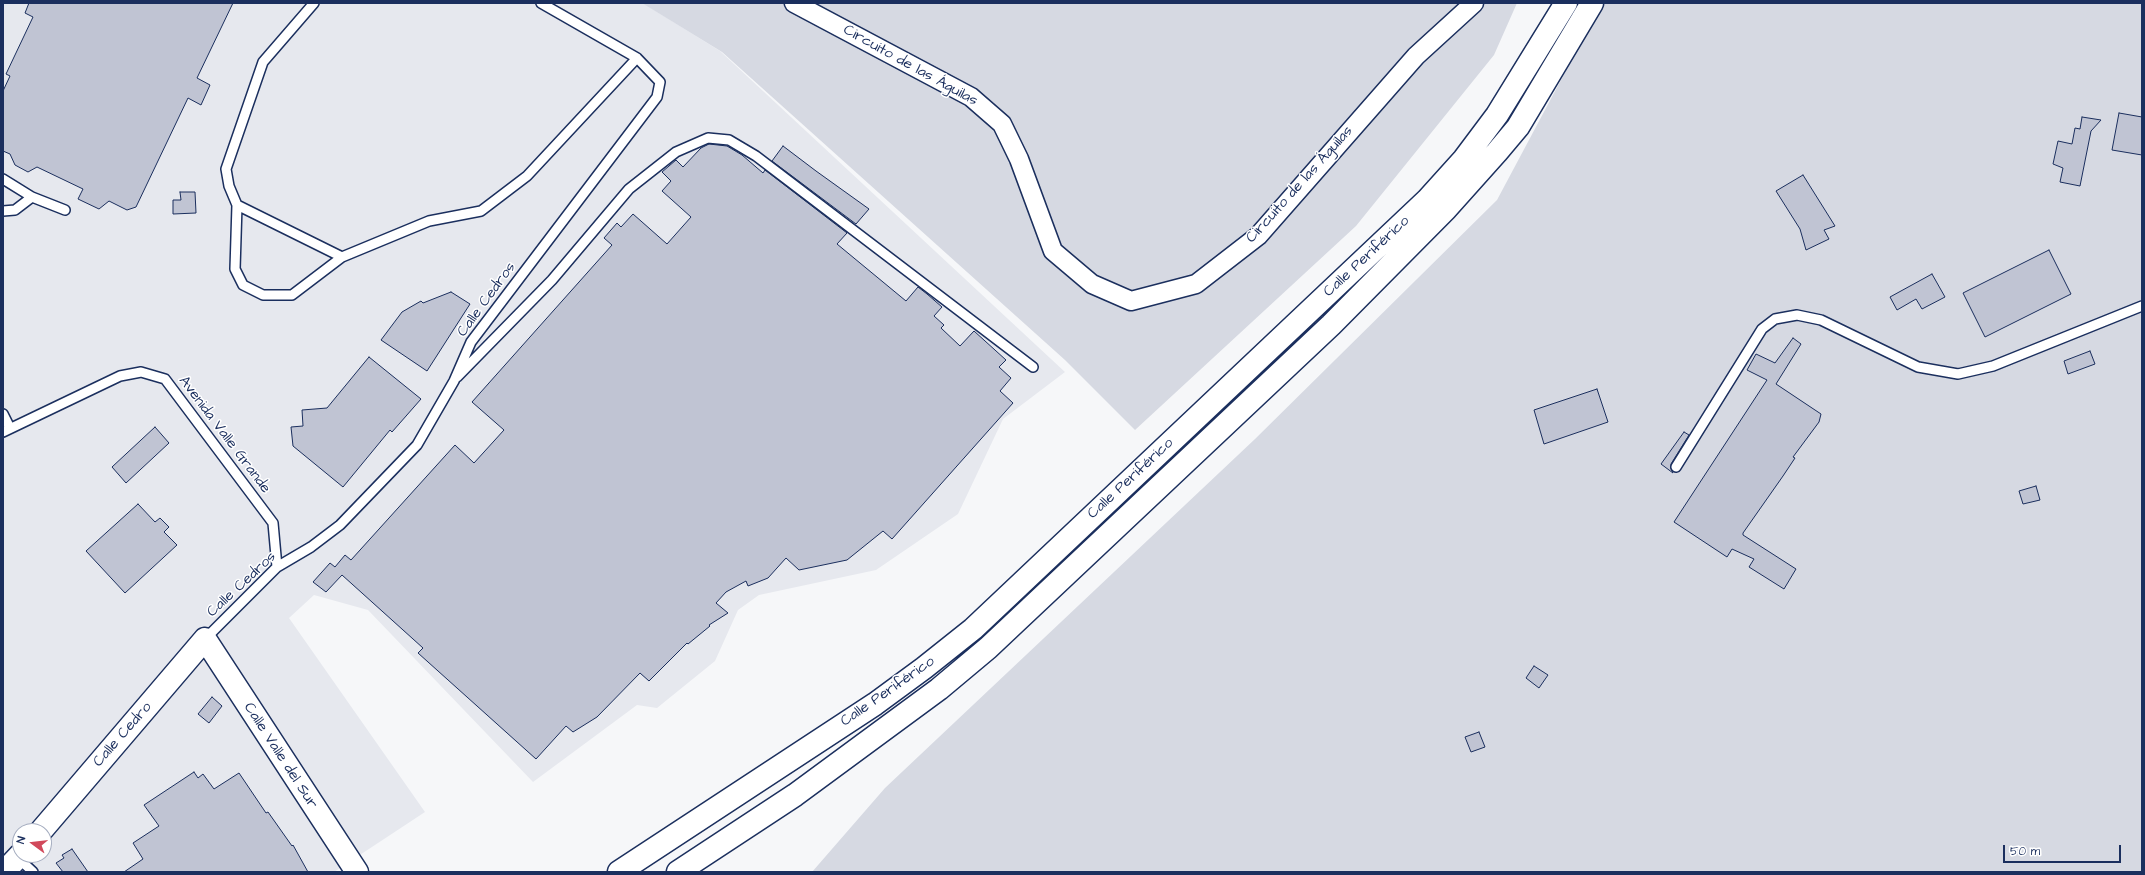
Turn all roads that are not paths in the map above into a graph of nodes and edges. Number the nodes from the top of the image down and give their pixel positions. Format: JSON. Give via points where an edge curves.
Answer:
{"nodes":[{"id":1,"x":314,"y":3,"type":"edge"},
{"id":2,"x":541,"y":3,"type":"edge"},
{"id":3,"x":794,"y":3,"type":"edge"},
{"id":4,"x":1474,"y":3,"type":"edge"},
{"id":5,"x":1566,"y":3,"type":"edge"},
{"id":6,"x":1592,"y":3,"type":"edge"},
{"id":7,"x":637,"y":58,"type":"junction"},
{"id":8,"x":3,"y":179,"type":"edge"},
{"id":9,"x":32,"y":197,"type":"junction"},
{"id":10,"x":236,"y":205,"type":"junction"},
{"id":11,"x":65,"y":210,"type":"dead end"},
{"id":12,"x":3,"y":211,"type":"edge"},
{"id":13,"x":342,"y":257,"type":"junction"},
{"id":14,"x":2142,"y":306,"type":"edge"},
{"id":15,"x":1033,"y":367,"type":"dead end"},
{"id":16,"x":454,"y":381,"type":"junction"},
{"id":17,"x":3,"y":414,"type":"edge"},
{"id":18,"x":7,"y":430,"type":"edge"},
{"id":19,"x":1676,"y":467,"type":"dead end"},
{"id":20,"x":277,"y":568,"type":"junction"},
{"id":21,"x":205,"y":639,"type":"junction"},
{"id":22,"x":48,"y":823,"type":"edge"},
{"id":23,"x":357,"y":872,"type":"edge"},
{"id":24,"x":619,"y":872,"type":"edge"},
{"id":25,"x":678,"y":872,"type":"edge"}],
"edges":[{"from":1,"to":10,"type":"lane","via":[[263,62],[226,169],[228,186]]},
{"from":2,"to":7,"type":"lane","name":"Calle Cedros"},
{"from":3,"to":4,"type":"street","name":"Circuito de las Águilas","via":[[972,97],[1002,124],[1019,159],[1053,252],[1092,284],[1131,301],[1196,284],[1258,236],[1416,56]]},
{"from":5,"to":24,"type":"main road","name":"Calle Periférico","via":[[1497,115],[1464,159],[1427,200],[973,629],[875,704]]},
{"from":6,"to":25,"type":"main road","name":"Calle Periférico","via":[[1518,127],[1441,215],[1331,325],[988,648],[939,689],[795,795]]},
{"from":7,"to":13,"type":"lane","via":[[527,176],[481,211],[429,221]]},
{"from":7,"to":16,"type":"lane","name":"Calle Cedros","via":[[660,82],[657,97],[471,342]]},
{"from":8,"to":9,"type":"lane"},
{"from":9,"to":11,"type":"lane"},
{"from":9,"to":12,"type":"lane","via":[[15,210]]},
{"from":10,"to":13,"type":"lane"},
{"from":10,"to":13,"type":"lane","via":[[235,270],[243,285],[263,295],[292,295]]},
{"from":14,"to":19,"type":"lane","via":[[1993,366],[1958,374],[1918,367],[1821,320],[1797,315],[1775,319],[1762,329]]},
{"from":15,"to":16,"type":"lane","via":[[756,156],[730,140],[708,138],[676,152],[629,189],[552,280]]},
{"from":16,"to":20,"type":"lane","name":"Calle Cedros","via":[[417,445],[340,525]]},
{"from":17,"to":18,"type":"lane","name":"Avenida Valle Grande"},
{"from":18,"to":20,"type":"lane","name":"Avenida Valle Grande","via":[[120,376],[141,372],[165,379],[273,524]]},
{"from":20,"to":21,"type":"lane","name":"Calle Cedros"},
{"from":21,"to":22,"type":"main road","name":"Calle Cedro"},
{"from":21,"to":23,"type":"main road","name":"Calle Valle del Sur"}]}
